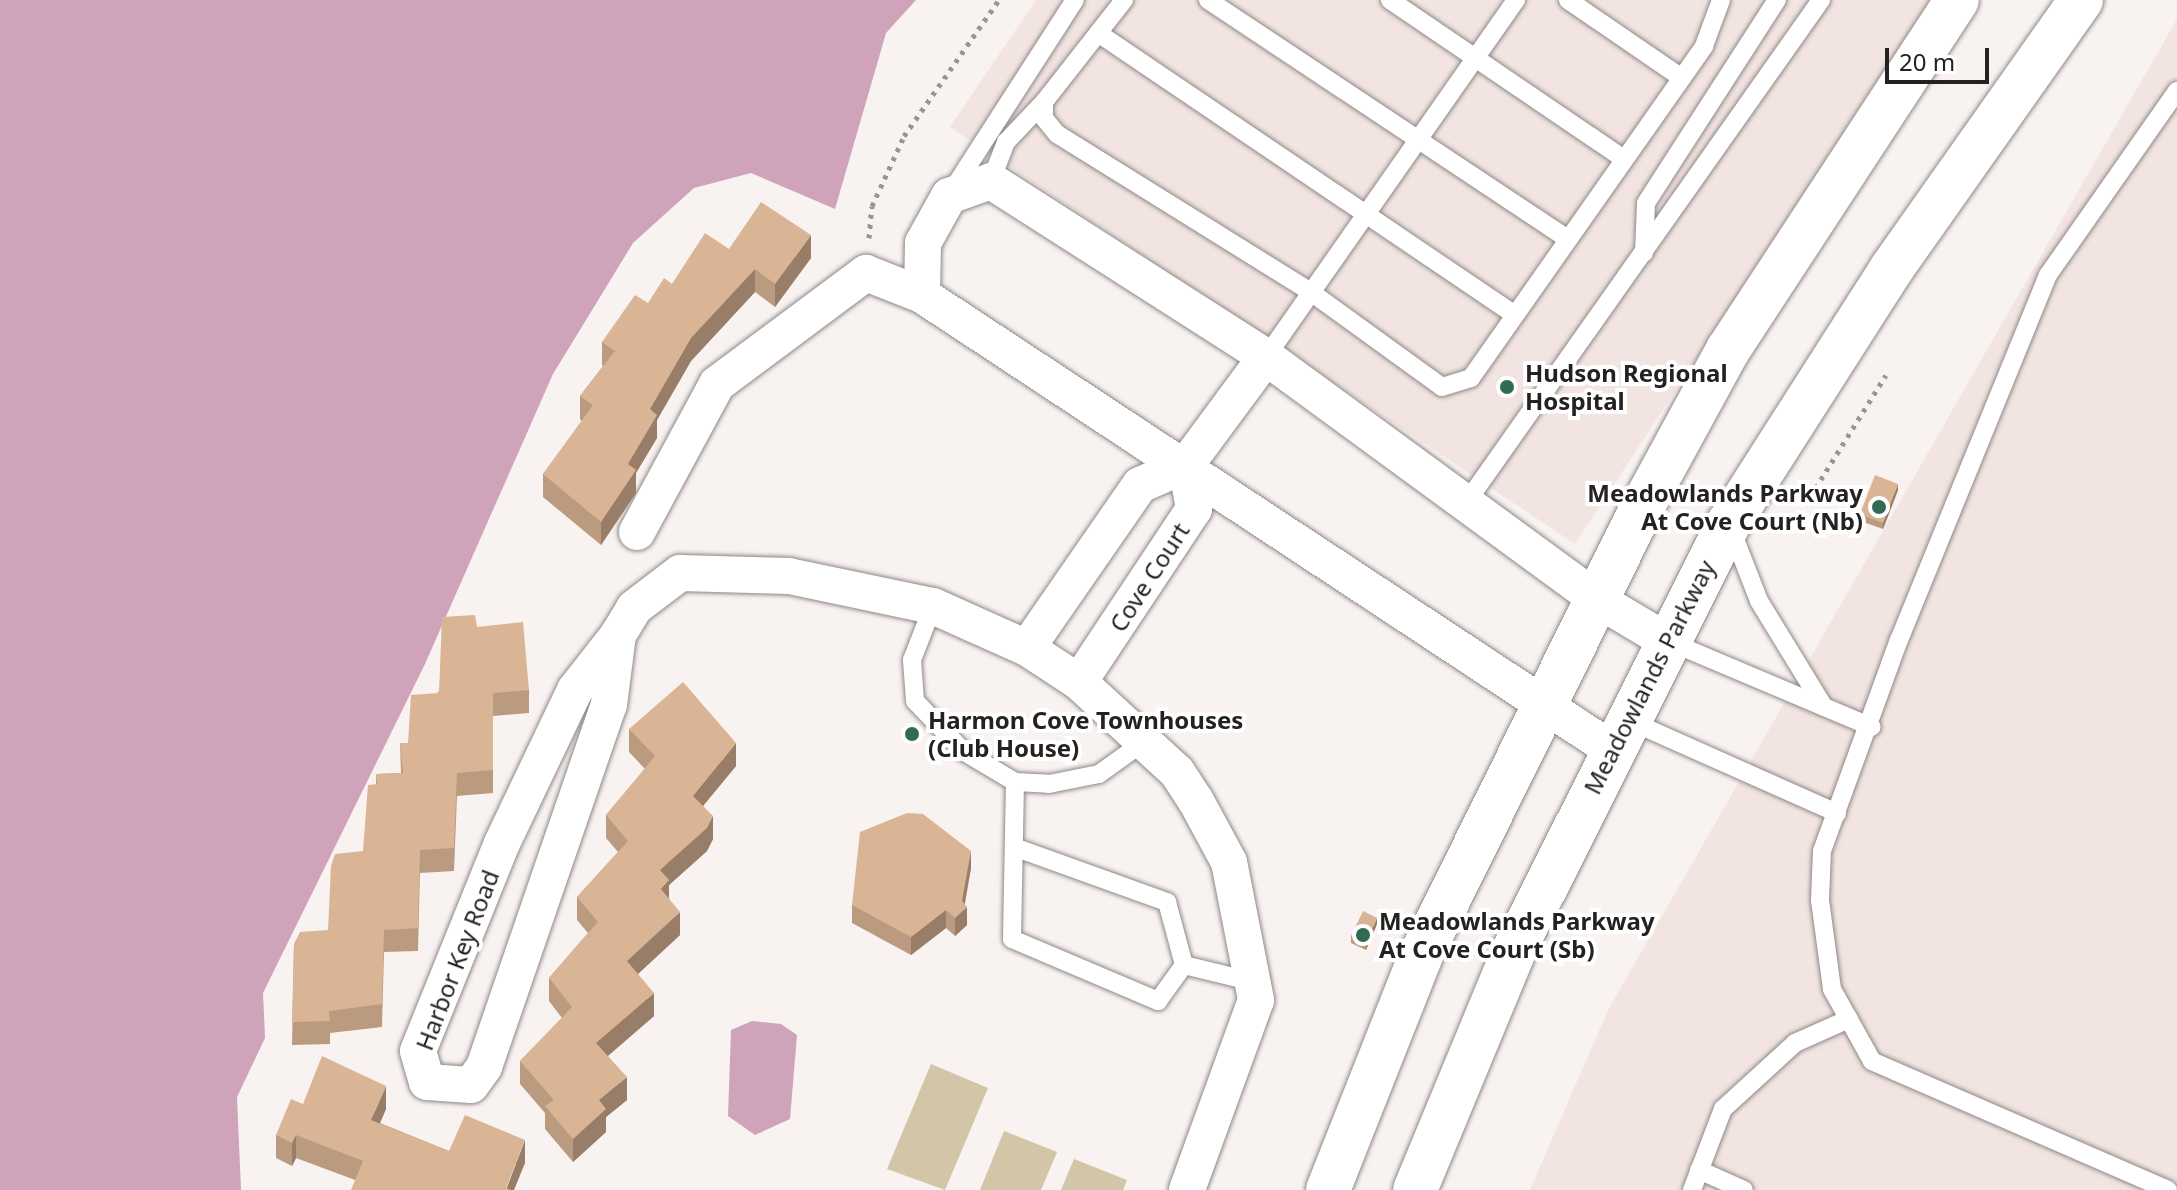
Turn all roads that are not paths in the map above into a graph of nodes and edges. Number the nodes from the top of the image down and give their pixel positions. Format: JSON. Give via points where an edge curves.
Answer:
{"nodes":[{"id":1,"x":1075,"y":0,"type":"edge"},
{"id":2,"x":1124,"y":0,"type":"edge"},
{"id":3,"x":1208,"y":0,"type":"edge"},
{"id":4,"x":1390,"y":0,"type":"edge"},
{"id":5,"x":1516,"y":0,"type":"edge"},
{"id":6,"x":1568,"y":0,"type":"edge"},
{"id":7,"x":1721,"y":0,"type":"edge"},
{"id":8,"x":1777,"y":0,"type":"edge"},
{"id":9,"x":1821,"y":0,"type":"edge"},
{"id":10,"x":1957,"y":0,"type":"edge"},
{"id":11,"x":2081,"y":0,"type":"edge"},
{"id":12,"x":1098,"y":33,"type":"junction"},
{"id":13,"x":1475,"y":57,"type":"junction"},
{"id":14,"x":1682,"y":78,"type":"junction"},
{"id":15,"x":2177,"y":91,"type":"edge"},
{"id":16,"x":1044,"y":102,"type":"junction"},
{"id":17,"x":1418,"y":136,"type":"junction"},
{"id":18,"x":1624,"y":159,"type":"junction"},
{"id":19,"x":991,"y":181,"type":"junction"},
{"id":20,"x":949,"y":196,"type":"junction"},
{"id":21,"x":1362,"y":215,"type":"junction"},
{"id":22,"x":1568,"y":239,"type":"junction"},
{"id":23,"x":1644,"y":253,"type":"junction"},
{"id":24,"x":1308,"y":290,"type":"junction"},
{"id":25,"x":922,"y":295,"type":"junction"},
{"id":26,"x":1515,"y":315,"type":"junction"},
{"id":27,"x":1266,"y":357,"type":"junction"},
{"id":28,"x":1186,"y":465,"type":"junction"},
{"id":29,"x":1466,"y":503,"type":"junction"},
{"id":30,"x":1729,"y":523,"type":"junction"},
{"id":31,"x":637,"y":532,"type":"dead end"},
{"id":32,"x":1598,"y":600,"type":"junction"},
{"id":33,"x":933,"y":606,"type":"junction"},
{"id":34,"x":618,"y":635,"type":"junction"},
{"id":35,"x":1665,"y":640,"type":"junction"},
{"id":36,"x":1027,"y":648,"type":"junction"},
{"id":37,"x":1079,"y":682,"type":"junction"},
{"id":38,"x":1546,"y":707,"type":"junction"},
{"id":39,"x":1824,"y":707,"type":"junction"},
{"id":40,"x":1872,"y":727,"type":"junction"},
{"id":41,"x":1618,"y":734,"type":"junction"},
{"id":42,"x":1145,"y":741,"type":"junction"},
{"id":43,"x":1015,"y":782,"type":"junction"},
{"id":44,"x":1837,"y":813,"type":"junction"},
{"id":45,"x":1014,"y":847,"type":"junction"},
{"id":46,"x":1184,"y":965,"type":"junction"},
{"id":47,"x":1254,"y":982,"type":"junction"},
{"id":48,"x":1849,"y":1019,"type":"junction"},
{"id":49,"x":1699,"y":1170,"type":"junction"},
{"id":50,"x":1187,"y":1190,"type":"edge"},
{"id":51,"x":1328,"y":1190,"type":"edge"},
{"id":52,"x":1415,"y":1190,"type":"edge"},
{"id":53,"x":1692,"y":1190,"type":"edge"},
{"id":54,"x":1744,"y":1190,"type":"edge"},
{"id":55,"x":2168,"y":1190,"type":"edge"}],
"edges":[{"from":1,"to":20,"type":"lane"},
{"from":2,"to":12,"type":"lane"},
{"from":3,"to":17,"type":"lane"},
{"from":4,"to":13,"type":"lane"},
{"from":5,"to":13,"type":"lane"},
{"from":6,"to":14,"type":"lane"},
{"from":7,"to":14,"type":"lane","via":[[1704,46]]},
{"from":8,"to":23,"type":"lane","via":[[1646,203]]},
{"from":9,"to":23,"type":"lane"},
{"from":10,"to":32,"type":"main road","via":[[1728,350]]},
{"from":11,"to":30,"type":"main road","name":"Meadowlands Parkway","via":[[1892,268]]},
{"from":12,"to":16,"type":"lane"},
{"from":12,"to":21,"type":"lane"},
{"from":13,"to":17,"type":"lane"},
{"from":13,"to":18,"type":"lane"},
{"from":14,"to":18,"type":"lane"},
{"from":15,"to":40,"type":"lane","via":[[2048,275],[1899,640]]},
{"from":16,"to":19,"type":"lane","via":[[1006,142]]},
{"from":16,"to":24,"type":"lane","via":[[1044,118],[1057,134]]},
{"from":17,"to":21,"type":"lane"},
{"from":17,"to":22,"type":"lane"},
{"from":18,"to":22,"type":"lane"},
{"from":19,"to":20,"type":"street"},
{"from":19,"to":27,"type":"street"},
{"from":20,"to":25,"type":"street","via":[[923,243]]},
{"from":21,"to":24,"type":"lane"},
{"from":21,"to":26,"type":"lane"},
{"from":22,"to":26,"type":"lane"},
{"from":23,"to":29,"type":"lane"},
{"from":24,"to":26,"type":"lane","via":[[1442,387],[1471,378]]},
{"from":24,"to":27,"type":"lane"},
{"from":25,"to":28,"type":"street"},
{"from":25,"to":31,"type":"street","via":[[866,273],[717,384]]},
{"from":27,"to":28,"type":"street"},
{"from":27,"to":29,"type":"street"},
{"from":28,"to":36,"type":"street","via":[[1140,485]]},
{"from":28,"to":37,"type":"street","name":"Cove Court","via":[[1194,509]]},
{"from":28,"to":38,"type":"street"},
{"from":29,"to":32,"type":"street"},
{"from":30,"to":35,"type":"main road","name":"Meadowlands Parkway"},
{"from":30,"to":39,"type":"lane","via":[[1759,601]]},
{"from":32,"to":35,"type":"street"},
{"from":32,"to":38,"type":"main road"},
{"from":33,"to":34,"type":"street","name":"Harbor Key Road","via":[[789,576],[696,570],[644,595]]},
{"from":33,"to":36,"type":"street","name":"Harbor Key Road"},
{"from":33,"to":43,"type":"lane","via":[[912,660],[915,701],[963,751]]},
{"from":34,"to":34,"type":"street","name":"Harbor Key Road","via":[[609,705],[484,1067],[471,1085],[437,1086],[421,1073],[422,1040],[502,843],[575,690]]},
{"from":35,"to":39,"type":"lane"},
{"from":35,"to":41,"type":"main road","name":"Meadowlands Parkway"},
{"from":36,"to":37,"type":"street","name":"Harbor Key Road"},
{"from":37,"to":42,"type":"street","name":"Harbor Key Road"},
{"from":38,"to":41,"type":"street"},
{"from":38,"to":51,"type":"main road","via":[[1421,955]]},
{"from":39,"to":40,"type":"lane"},
{"from":40,"to":44,"type":"lane"},
{"from":41,"to":44,"type":"lane"},
{"from":41,"to":52,"type":"main road","name":"Meadowlands Parkway","via":[[1515,948]]},
{"from":42,"to":43,"type":"lane","via":[[1099,774],[1049,784]]},
{"from":42,"to":47,"type":"street","name":"Harbor Key Road","via":[[1177,772],[1229,862]]},
{"from":43,"to":45,"type":"lane"},
{"from":44,"to":48,"type":"lane","via":[[1822,851],[1820,900],[1832,989]]},
{"from":45,"to":46,"type":"lane","via":[[1167,902]]},
{"from":45,"to":46,"type":"lane","via":[[1012,939],[1158,1001]]},
{"from":46,"to":47,"type":"lane"},
{"from":47,"to":50,"type":"street","via":[[1236,1066]]},
{"from":48,"to":49,"type":"lane","via":[[1795,1043],[1723,1109]]},
{"from":48,"to":55,"type":"lane","via":[[1872,1061]]},
{"from":49,"to":53,"type":"lane"},
{"from":49,"to":54,"type":"lane"}]}
